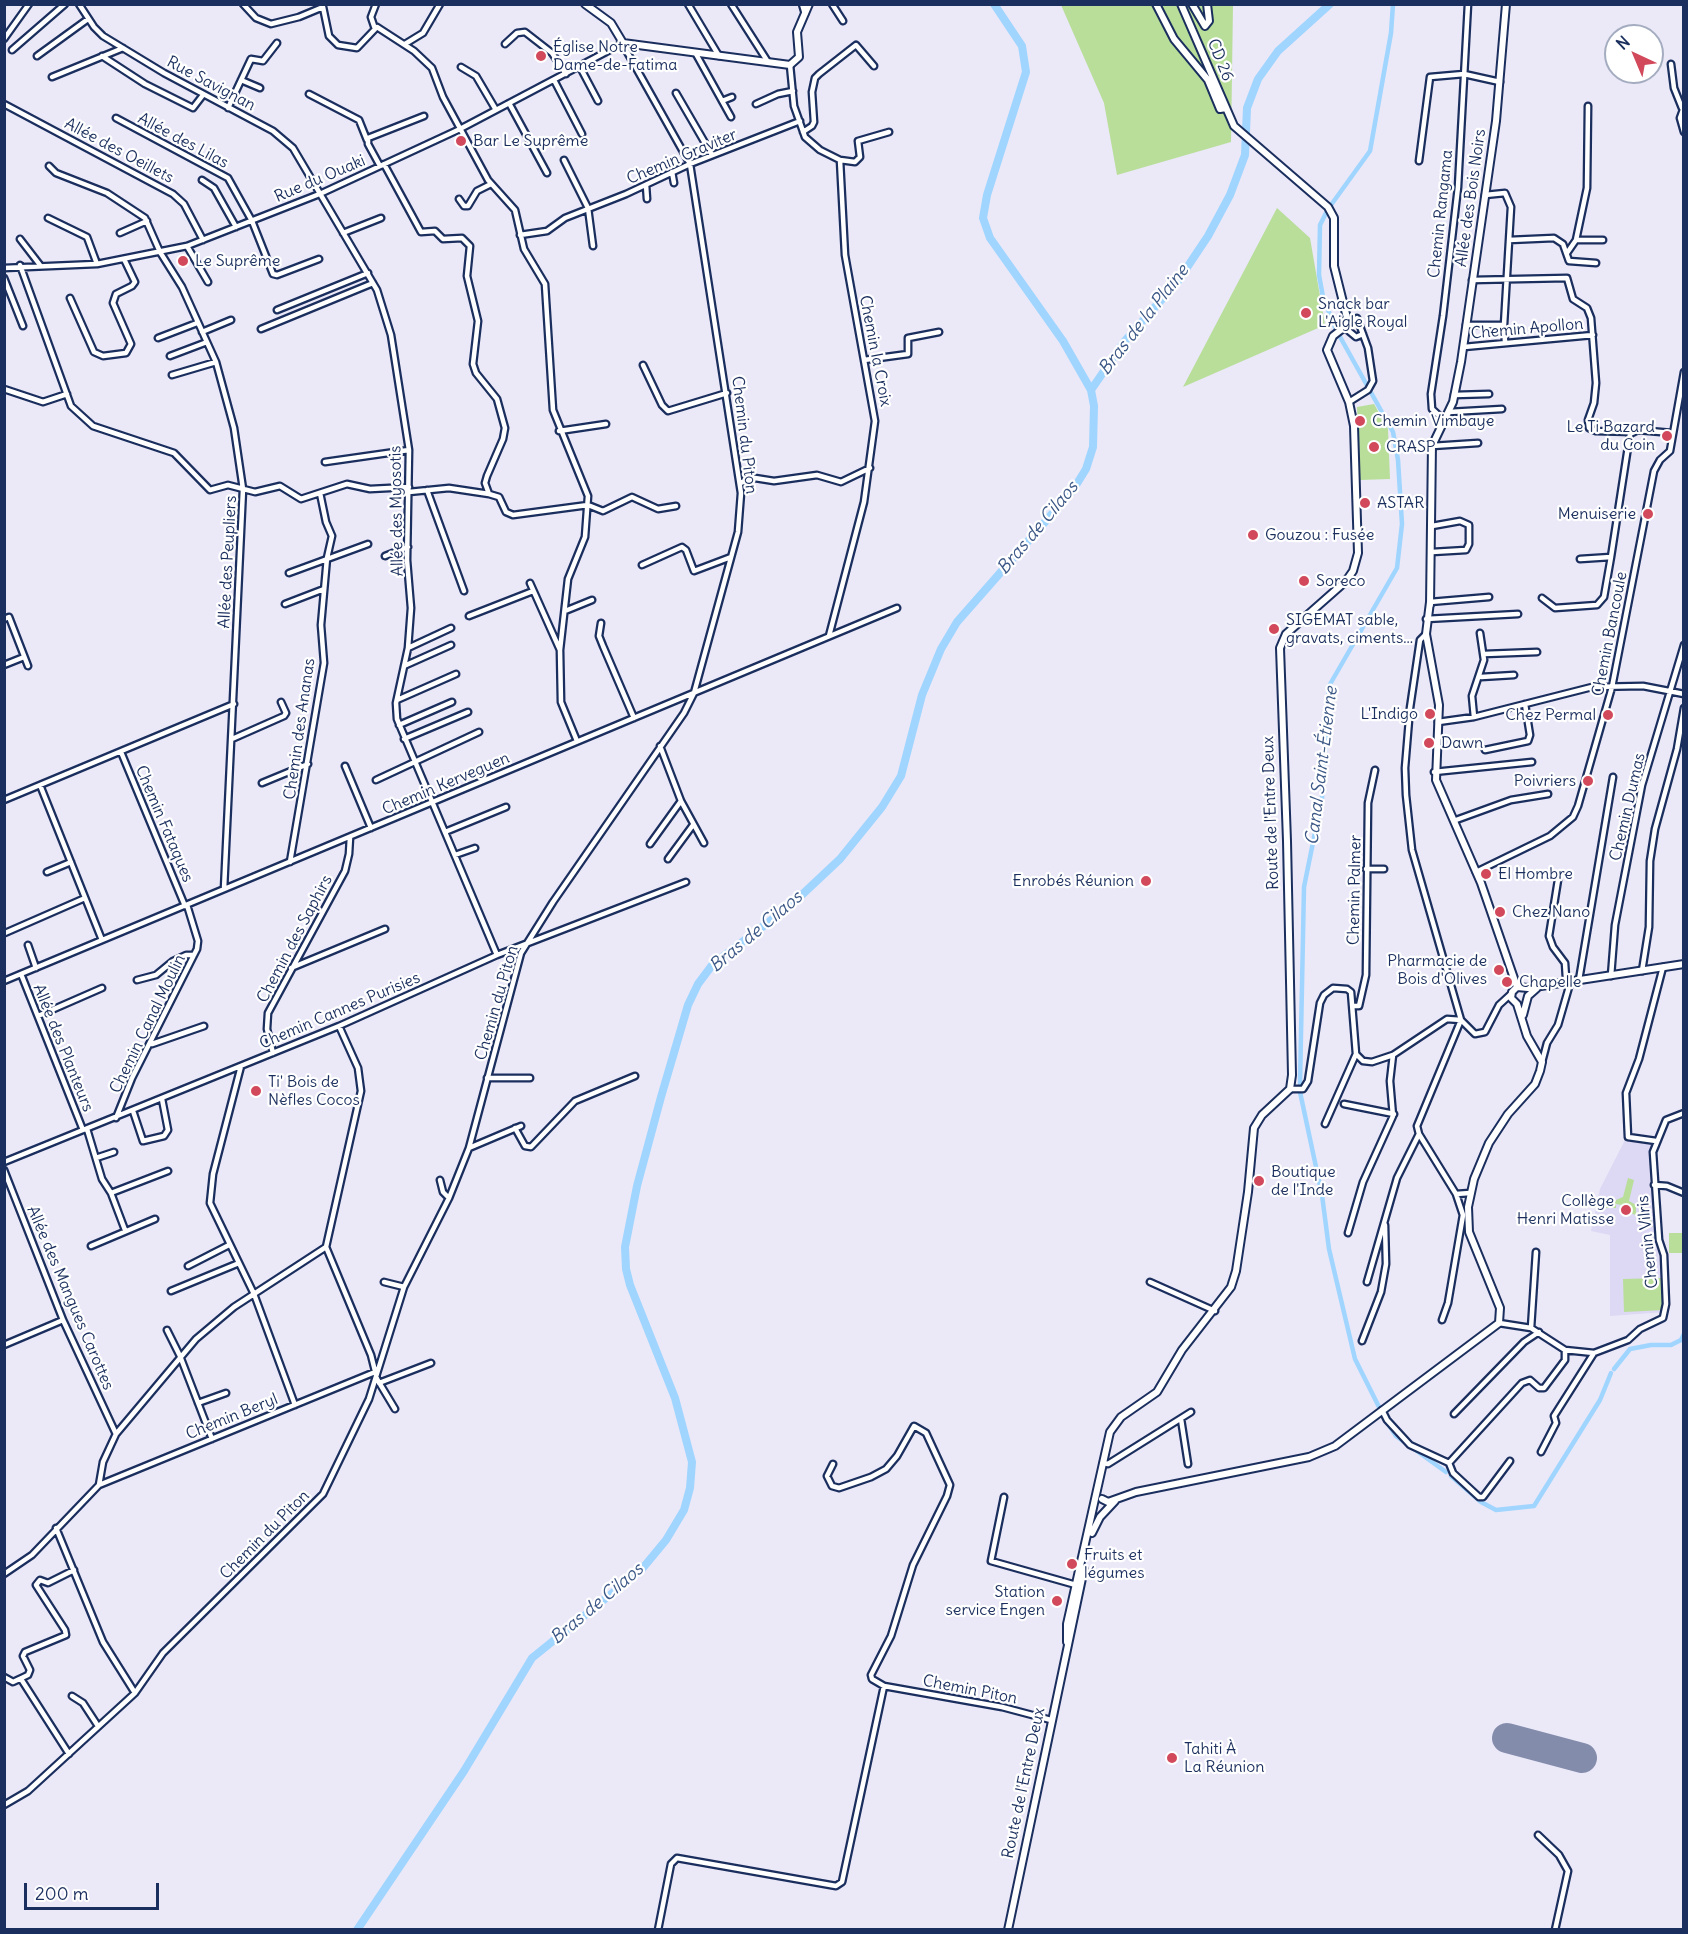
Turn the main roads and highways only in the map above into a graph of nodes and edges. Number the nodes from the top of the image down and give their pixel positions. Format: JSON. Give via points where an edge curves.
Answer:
{"nodes":[{"id":1,"x":585,"y":4,"type":"edge"},
{"id":2,"x":809,"y":4,"type":"edge"},
{"id":3,"x":1156,"y":4,"type":"edge"},
{"id":4,"x":1181,"y":4,"type":"edge"},
{"id":5,"x":1192,"y":4,"type":"edge"},
{"id":6,"x":1207,"y":4,"type":"edge"},
{"id":7,"x":1506,"y":4,"type":"edge"},
{"id":8,"x":1226,"y":108,"type":"junction"},
{"id":9,"x":1343,"y":328,"type":"joint"},
{"id":10,"x":1454,"y":395,"type":"junction"},
{"id":11,"x":1442,"y":419,"type":"junction"},
{"id":12,"x":1683,"y":964,"type":"edge"},
{"id":13,"x":1540,"y":986,"type":"junction"},
{"id":14,"x":1521,"y":988,"type":"junction"},
{"id":15,"x":1513,"y":999,"type":"junction"},
{"id":16,"x":1526,"y":999,"type":"junction"},
{"id":17,"x":1523,"y":1017,"type":"junction"},
{"id":18,"x":1097,"y":1490,"type":"junction"},
{"id":19,"x":1094,"y":1502,"type":"junction"},
{"id":20,"x":1105,"y":1503,"type":"junction"},
{"id":21,"x":1094,"y":1512,"type":"junction"},
{"id":22,"x":1101,"y":1515,"type":"junction"},
{"id":23,"x":1067,"y":1642,"type":"junction"},
{"id":24,"x":1008,"y":1929,"type":"edge"}],
"edges":[{"from":1,"to":2,"type":"main road","via":[[611,23],[624,44],[790,65],[799,57],[797,32]]},
{"from":3,"to":8,"type":"main road","via":[[1174,39],[1208,80],[1220,109]]},
{"from":4,"to":8,"type":"main road","name":"CD 26"},
{"from":5,"to":6,"type":"main road","name":"CD 26","via":[[1205,26],[1209,21]]},
{"from":7,"to":10,"type":"main road","name":"Allée des Bois Noirs","via":[[1500,82]]},
{"from":8,"to":9,"type":"main road","name":"CD 26","via":[[1234,126],[1331,210],[1334,266],[1347,318]]},
{"from":9,"to":18,"type":"main road","name":"Route de l'Entre Deux","via":[[1327,350],[1350,402],[1354,426],[1356,561],[1346,581],[1286,634],[1280,648],[1293,1075],[1290,1089],[1254,1128],[1232,1287],[1182,1350],[1157,1392],[1116,1422],[1108,1438]]},
{"from":10,"to":11,"type":"main road","name":"Allée des Bois Noirs"},
{"from":10,"to":11,"type":"main road","name":"Allée des Bois Noirs","via":[[1449,412]]},
{"from":11,"to":14,"type":"main road","name":"Allée des Bois Noirs","via":[[1432,446],[1427,634],[1439,695],[1436,772]]},
{"from":12,"to":13,"type":"main road"},
{"from":13,"to":14,"type":"main road"},
{"from":13,"to":16,"type":"main road"},
{"from":14,"to":15,"type":"main road"},
{"from":14,"to":16,"type":"main road","name":"Allée des Bois Noirs"},
{"from":15,"to":16,"type":"main road"},
{"from":15,"to":17,"type":"main road"},
{"from":16,"to":17,"type":"main road"},
{"from":17,"to":20,"type":"main road","via":[[1527,1036],[1542,1062],[1535,1084],[1489,1143],[1470,1193],[1469,1232],[1500,1308],[1499,1323],[1349,1437],[1309,1457],[1136,1492]]},
{"from":18,"to":19,"type":"main road"},
{"from":18,"to":20,"type":"main road"},
{"from":19,"to":20,"type":"main road"},
{"from":19,"to":21,"type":"main road","name":"Route de l'Entre Deux"},
{"from":20,"to":22,"type":"main road"},
{"from":21,"to":22,"type":"main road"},
{"from":21,"to":23,"type":"main road","name":"Route de l'Entre Deux","via":[[1067,1624]]},
{"from":22,"to":23,"type":"main road","name":"Route de l'Entre Deux","via":[[1088,1546]]},
{"from":23,"to":24,"type":"main road","name":"Route de l'Entre Deux"}]}
